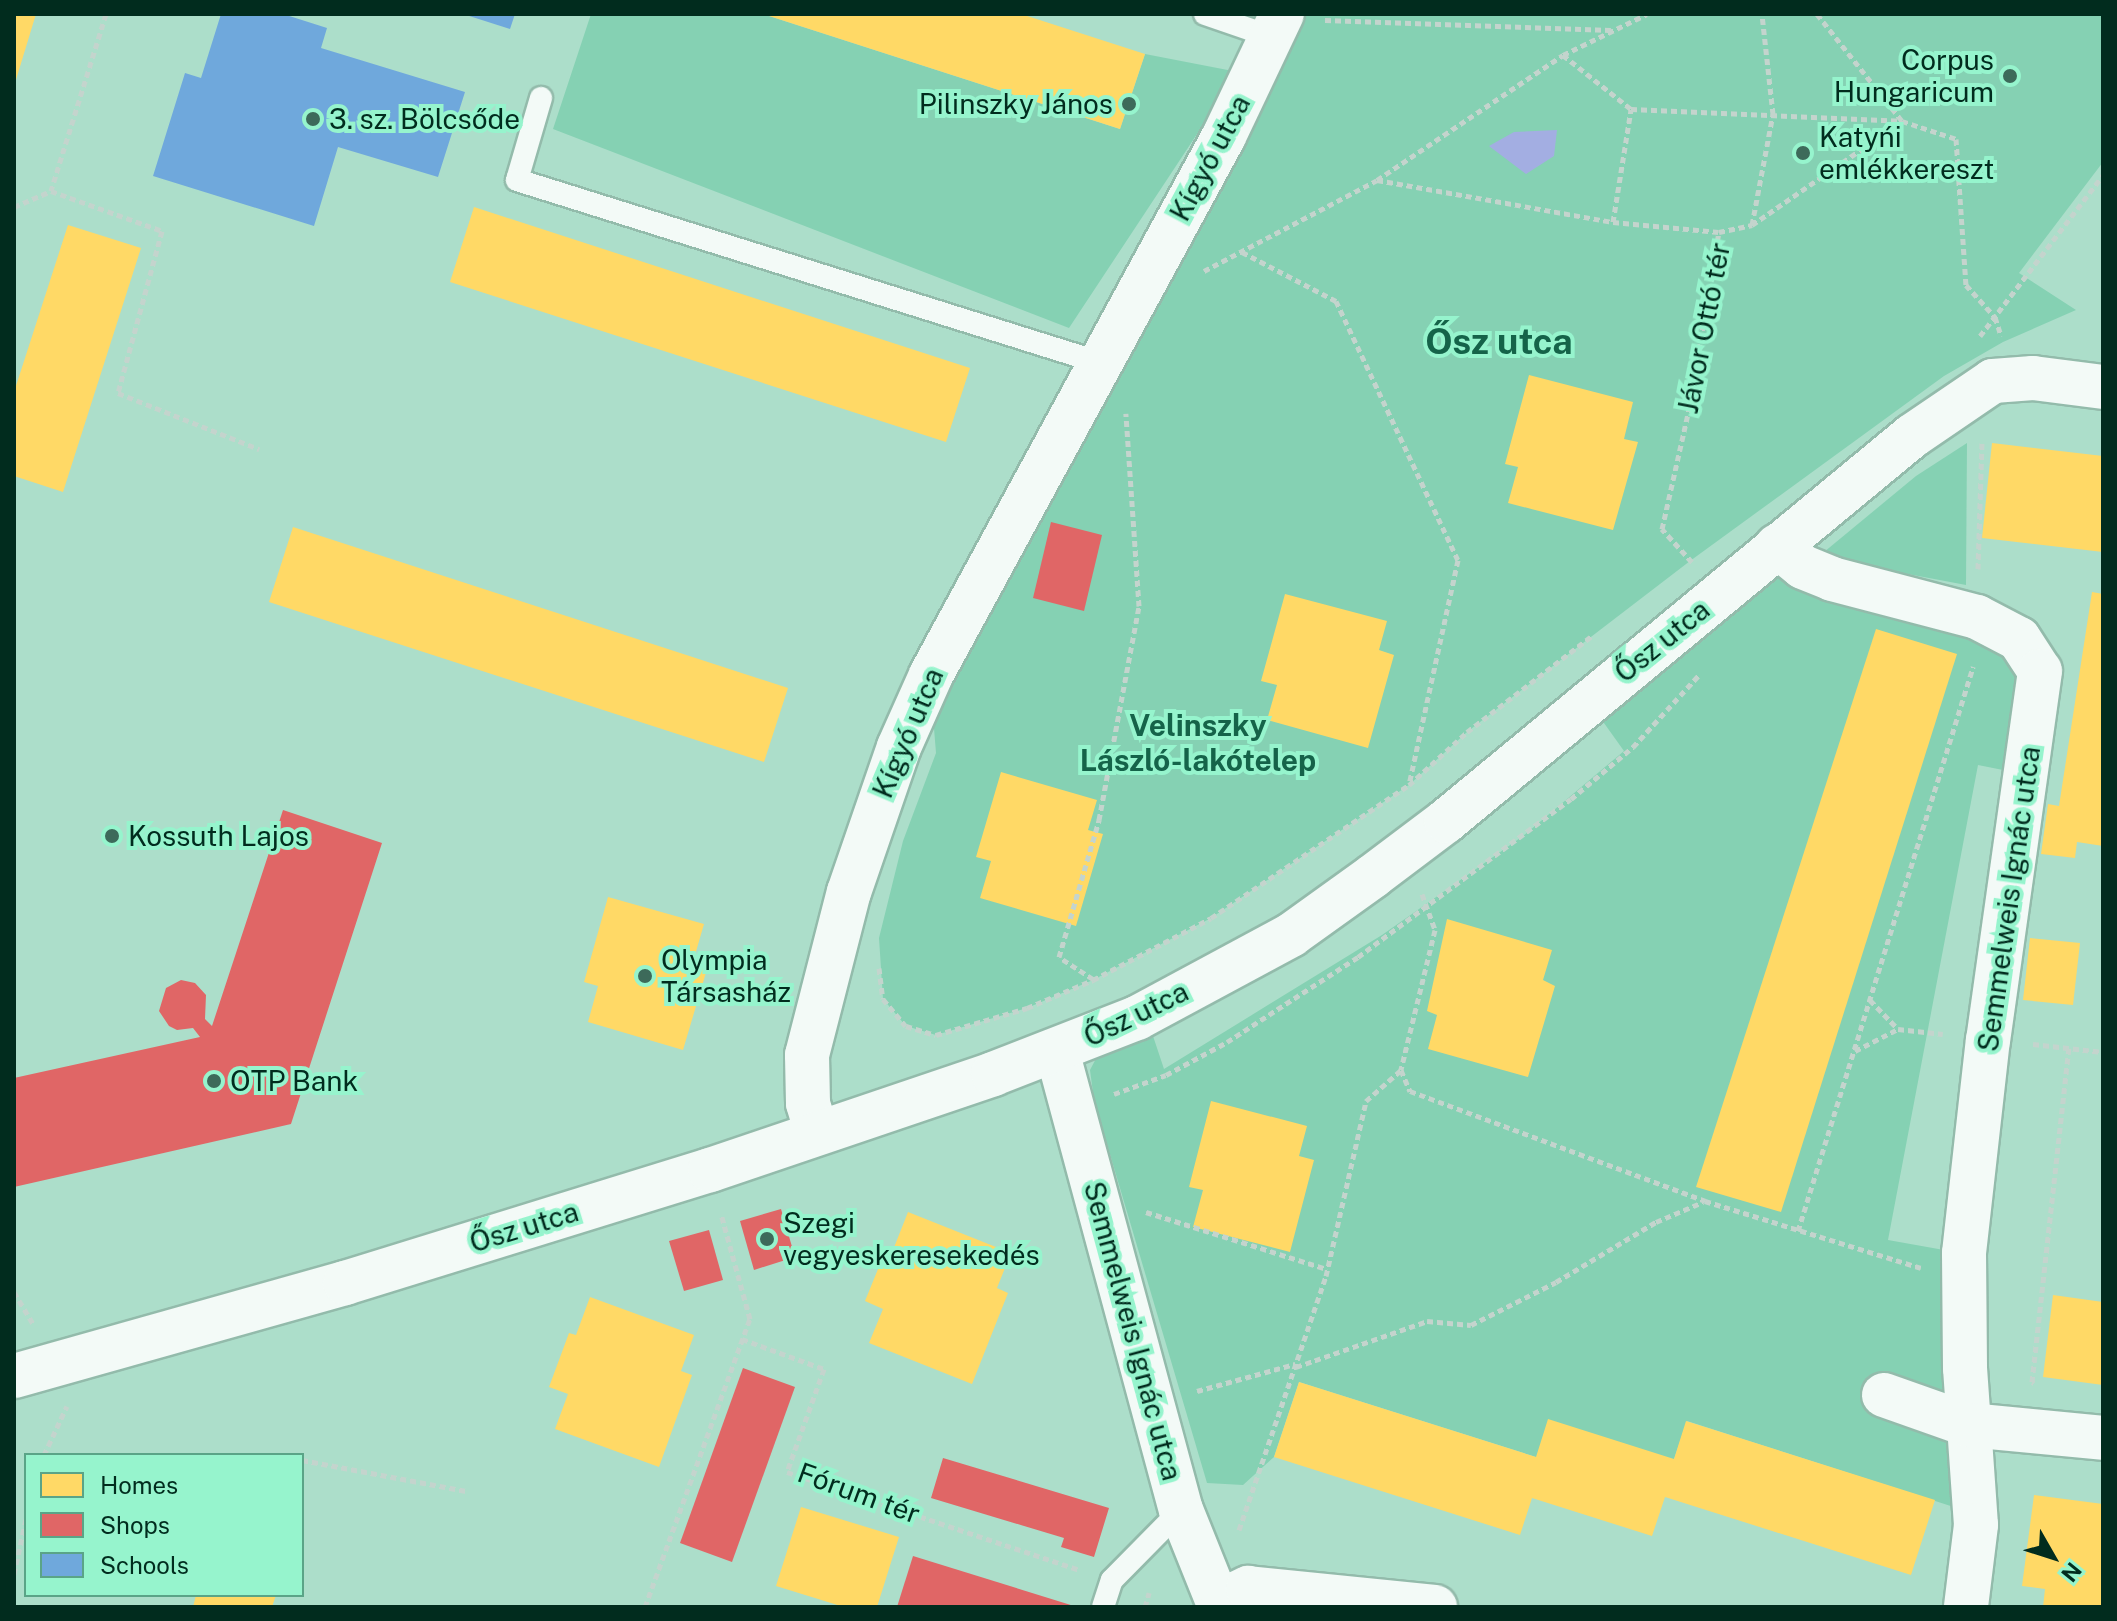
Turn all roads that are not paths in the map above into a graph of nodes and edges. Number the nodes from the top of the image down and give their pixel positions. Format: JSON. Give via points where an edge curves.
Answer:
{"nodes":[{"id":1,"x":1205,"y":14,"type":"edge"},
{"id":2,"x":1278,"y":23,"type":"edge"},
{"id":3,"x":541,"y":98,"type":"dead end"},
{"id":4,"x":1098,"y":368,"type":"junction"},
{"id":5,"x":2103,"y":387,"type":"edge"},
{"id":6,"x":1777,"y":546,"type":"junction"},
{"id":7,"x":1057,"y":1051,"type":"junction"},
{"id":8,"x":817,"y":1133,"type":"junction"},
{"id":9,"x":14,"y":1376,"type":"edge"},
{"id":10,"x":1884,"y":1395,"type":"dead end"},
{"id":11,"x":1969,"y":1425,"type":"junction"},
{"id":12,"x":2103,"y":1438,"type":"edge"},
{"id":13,"x":1181,"y":1510,"type":"junction"},
{"id":14,"x":1103,"y":1607,"type":"edge"},
{"id":15,"x":1221,"y":1607,"type":"edge"},
{"id":16,"x":1435,"y":1607,"type":"edge"},
{"id":17,"x":1966,"y":1607,"type":"edge"}],
"edges":[{"from":1,"to":2,"type":"lane"},
{"from":2,"to":4,"type":"street","name":"Kígyó utca","via":[[1224,136]]},
{"from":3,"to":4,"type":"lane","via":[[517,180]]},
{"from":4,"to":8,"type":"street","name":"Kígyó utca","via":[[931,675],[873,815],[807,1055],[808,1103]]},
{"from":5,"to":6,"type":"street","name":"Ősz utca","via":[[2033,378],[1982,364],[1912,436]]},
{"from":6,"to":7,"type":"street","name":"Ősz utca","via":[[1401,855],[1291,935],[1137,1018]]},
{"from":6,"to":11,"type":"street","name":"Semmelweis Ignác utca","via":[[1803,567],[1832,579],[1977,617],[2019,639],[2040,671],[1988,1039],[1962,1280]]},
{"from":7,"to":8,"type":"street","name":"Ősz utca"},
{"from":7,"to":13,"type":"street","name":"Semmelweis Ignác utca"},
{"from":8,"to":9,"type":"street","name":"Ősz utca","via":[[345,1283]]},
{"from":10,"to":11,"type":"street"},
{"from":11,"to":12,"type":"street"},
{"from":11,"to":17,"type":"street","name":"Semmelweis Ignác utca","via":[[1976,1525]]},
{"from":13,"to":14,"type":"lane","via":[[1112,1580]]},
{"from":13,"to":15,"type":"street","name":"Semmelweis Ignác utca"},
{"from":15,"to":16,"type":"street","name":"Semmelweis Ignác utca","via":[[1248,1588]]}]}
